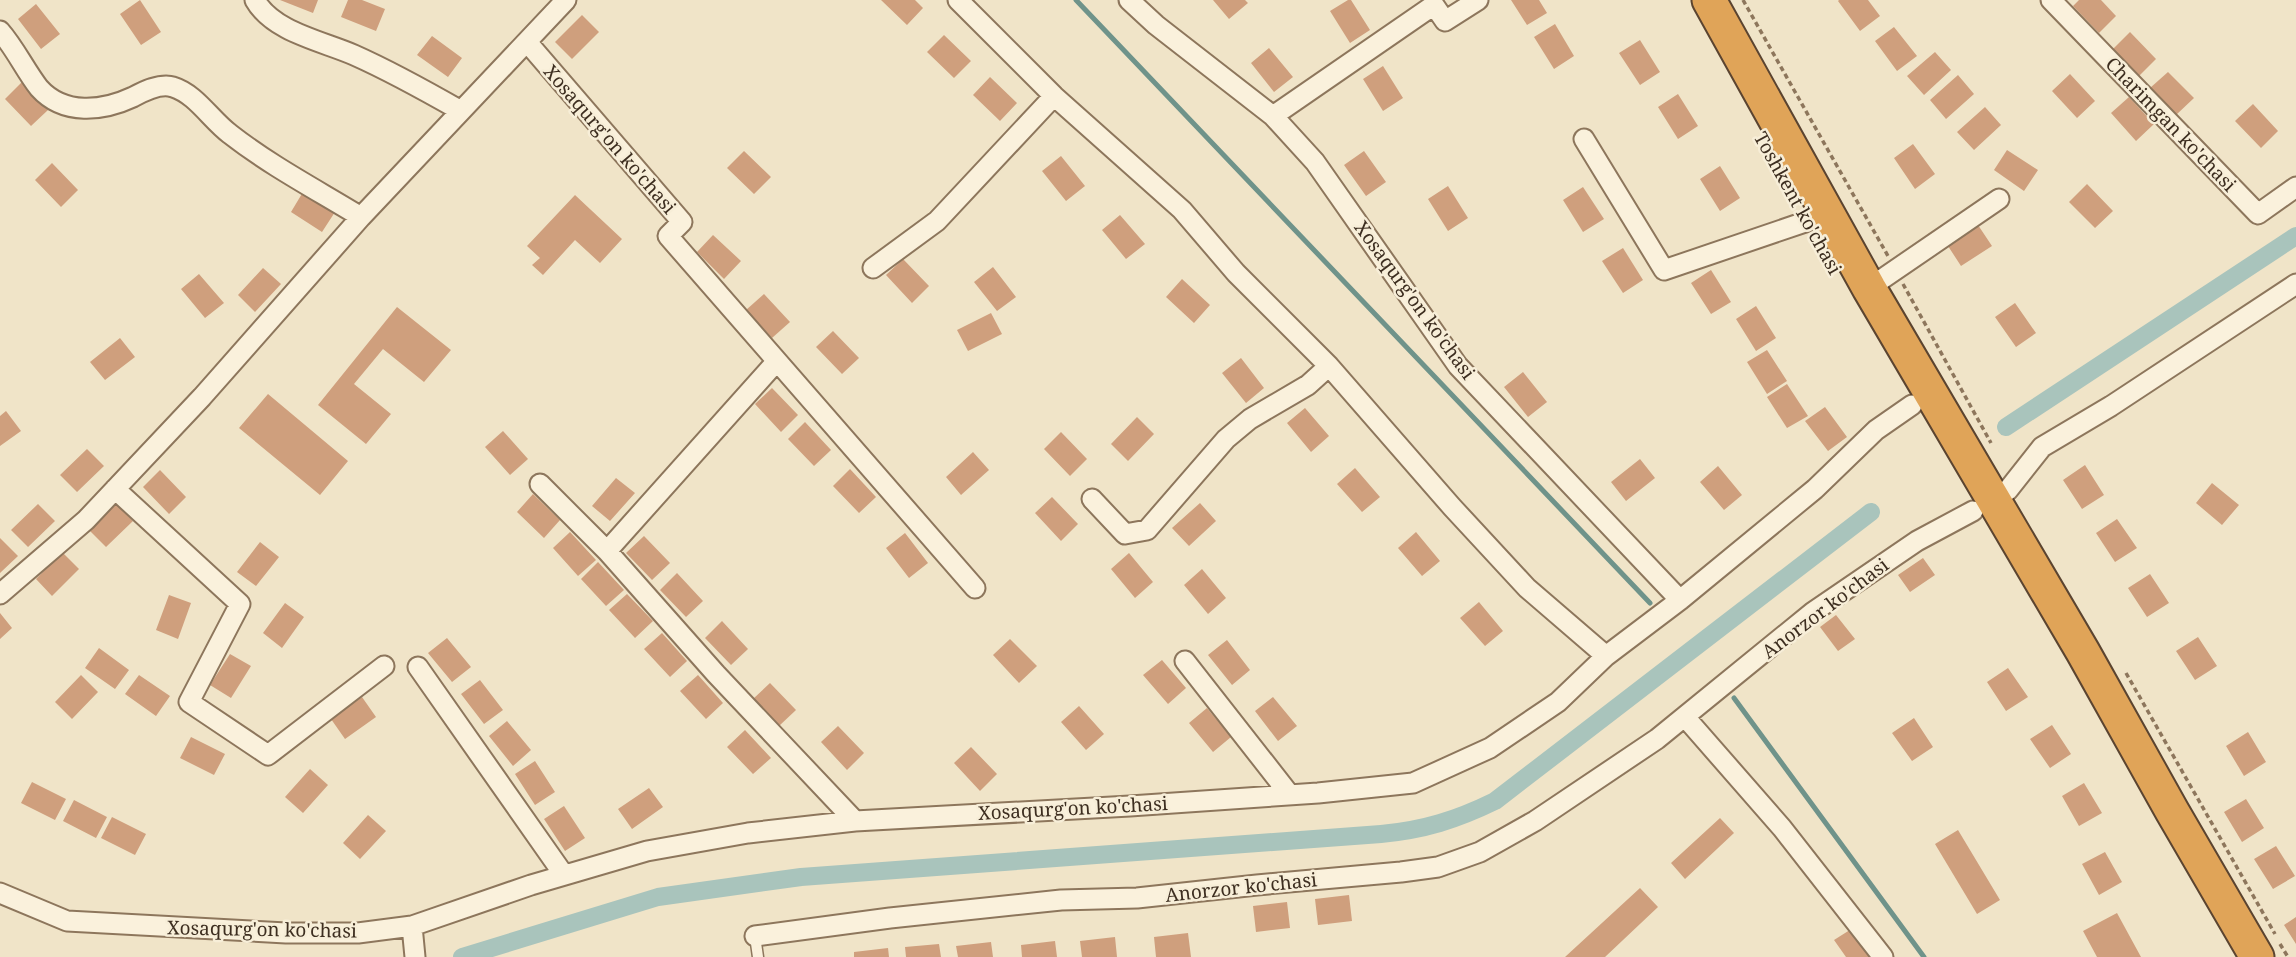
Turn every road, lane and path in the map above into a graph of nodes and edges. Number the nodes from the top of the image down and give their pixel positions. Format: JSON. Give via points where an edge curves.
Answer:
{"nodes":[{"id":1,"x":255,"y":0,"type":"edge"},
{"id":2,"x":566,"y":0,"type":"edge"},
{"id":3,"x":958,"y":0,"type":"edge"},
{"id":4,"x":1129,"y":0,"type":"edge"},
{"id":5,"x":1478,"y":0,"type":"edge"},
{"id":6,"x":1684,"y":0,"type":"edge"},
{"id":7,"x":1709,"y":0,"type":"edge"},
{"id":8,"x":2051,"y":0,"type":"edge"},
{"id":9,"x":0,"y":30,"type":"edge"},
{"id":10,"x":527,"y":42,"type":"junction"},
{"id":11,"x":1054,"y":96,"type":"junction"},
{"id":12,"x":461,"y":111,"type":"junction"},
{"id":13,"x":1273,"y":116,"type":"junction"},
{"id":14,"x":1584,"y":139,"type":"dead end"},
{"id":15,"x":2296,"y":187,"type":"edge"},
{"id":16,"x":1998,"y":199,"type":"dead end"},
{"id":17,"x":361,"y":217,"type":"junction"},
{"id":18,"x":1808,"y":221,"type":"junction"},
{"id":19,"x":873,"y":268,"type":"dead end"},
{"id":20,"x":2296,"y":284,"type":"edge"},
{"id":21,"x":1869,"y":288,"type":"junction"},
{"id":22,"x":777,"y":361,"type":"junction"},
{"id":23,"x":1329,"y":366,"type":"junction"},
{"id":24,"x":1921,"y":399,"type":"junction"},
{"id":25,"x":540,"y":484,"type":"dead end"},
{"id":26,"x":115,"y":489,"type":"junction"},
{"id":27,"x":1092,"y":499,"type":"dead end"},
{"id":28,"x":1983,"y":505,"type":"junction"},
{"id":29,"x":607,"y":551,"type":"junction"},
{"id":30,"x":975,"y":588,"type":"dead end"},
{"id":31,"x":0,"y":594,"type":"edge"},
{"id":32,"x":1680,"y":600,"type":"junction"},
{"id":33,"x":1606,"y":656,"type":"junction"},
{"id":34,"x":1185,"y":661,"type":"dead end"},
{"id":35,"x":384,"y":666,"type":"dead end"},
{"id":36,"x":418,"y":667,"type":"dead end"},
{"id":37,"x":1685,"y":717,"type":"junction"},
{"id":38,"x":1290,"y":794,"type":"junction"},
{"id":39,"x":855,"y":821,"type":"junction"},
{"id":40,"x":564,"y":875,"type":"junction"},
{"id":41,"x":0,"y":893,"type":"edge"},
{"id":42,"x":412,"y":926,"type":"junction"},
{"id":43,"x":755,"y":936,"type":"joint"},
{"id":44,"x":415,"y":957,"type":"edge"},
{"id":45,"x":758,"y":957,"type":"edge"},
{"id":46,"x":1883,"y":957,"type":"edge"},
{"id":47,"x":2232,"y":957,"type":"edge"},
{"id":48,"x":2257,"y":957,"type":"edge"}],
"edges":[{"from":1,"to":12,"type":"street","via":[[261,10],[286,27],[354,55]]},
{"from":2,"to":10,"type":"street"},
{"from":3,"to":11,"type":"street"},
{"from":4,"to":13,"type":"street","name":"Xosaqurg'on ko'chasi"},
{"from":5,"to":13,"type":"street","via":[[1445,21],[1434,5]]},
{"from":6,"to":18,"type":"highway","name":"Toshkent ko'chasi"},
{"from":7,"to":21,"type":"highway","name":"Toshkent ko'chasi"},
{"from":8,"to":15,"type":"street","name":"Charimgan ko'chasi","via":[[2258,214]]},
{"from":9,"to":17,"type":"street","via":[[41,89],[60,103],[88,110],[171,86],[266,159]]},
{"from":10,"to":12,"type":"street"},
{"from":10,"to":22,"type":"street","name":"Xosaqurg'on ko'chasi","via":[[682,222],[668,236]]},
{"from":11,"to":19,"type":"street","via":[[937,221]]},
{"from":11,"to":23,"type":"street","via":[[1182,211]]},
{"from":12,"to":17,"type":"street"},
{"from":13,"to":32,"type":"street","name":"Xosaqurg'on ko'chasi","via":[[1315,162],[1458,366]]},
{"from":14,"to":18,"type":"street","via":[[1664,270]]},
{"from":16,"to":21,"type":"street"},
{"from":17,"to":26,"type":"street"},
{"from":18,"to":24,"type":"highway","name":"Toshkent ko'chasi"},
{"from":20,"to":28,"type":"street","name":"Anorzor ko'chasi","via":[[2042,447],[2008,490]]},
{"from":21,"to":24,"type":"highway","name":"Toshkent ko'chasi"},
{"from":22,"to":29,"type":"street"},
{"from":22,"to":30,"type":"street","name":"Xosaqurg'on ko'chasi"},
{"from":23,"to":27,"type":"street","via":[[1226,439],[1147,530],[1125,534]]},
{"from":23,"to":33,"type":"street","via":[[1527,588]]},
{"from":24,"to":28,"type":"highway"},
{"from":24,"to":32,"type":"street","name":"Xosaqurg'on ko'chasi","via":[[1876,430],[1815,489]]},
{"from":25,"to":29,"type":"street"},
{"from":26,"to":31,"type":"street"},
{"from":26,"to":35,"type":"street","via":[[240,604],[189,702],[268,755]]},
{"from":28,"to":37,"type":"street","name":"Anorzor ko'chasi","via":[[1917,541],[1813,612]]},
{"from":28,"to":47,"type":"highway"},
{"from":28,"to":48,"type":"highway"},
{"from":29,"to":39,"type":"street"},
{"from":32,"to":33,"type":"street","name":"Xosaqurg'on ko'chasi"},
{"from":33,"to":38,"type":"street","name":"Xosaqurg'on ko'chasi","via":[[1558,702],[1490,748],[1413,783]]},
{"from":34,"to":38,"type":"street"},
{"from":36,"to":40,"type":"street"},
{"from":37,"to":43,"type":"street","name":"Anorzor ko'chasi","via":[[1535,821],[1480,852],[1438,867],[1137,898],[1061,900]]},
{"from":37,"to":46,"type":"street","via":[[1782,828]]},
{"from":38,"to":39,"type":"street","name":"Xosaqurg'on ko'chasi"},
{"from":39,"to":40,"type":"street","name":"Xosaqurg'on ko'chasi","via":[[647,851]]},
{"from":40,"to":42,"type":"street","name":"Xosaqurg'on ko'chasi"},
{"from":41,"to":42,"type":"street","name":"Xosaqurg'on ko'chasi","via":[[67,921],[286,933],[358,933]]},
{"from":42,"to":44,"type":"street"},
{"from":43,"to":45,"type":"lane"}]}
